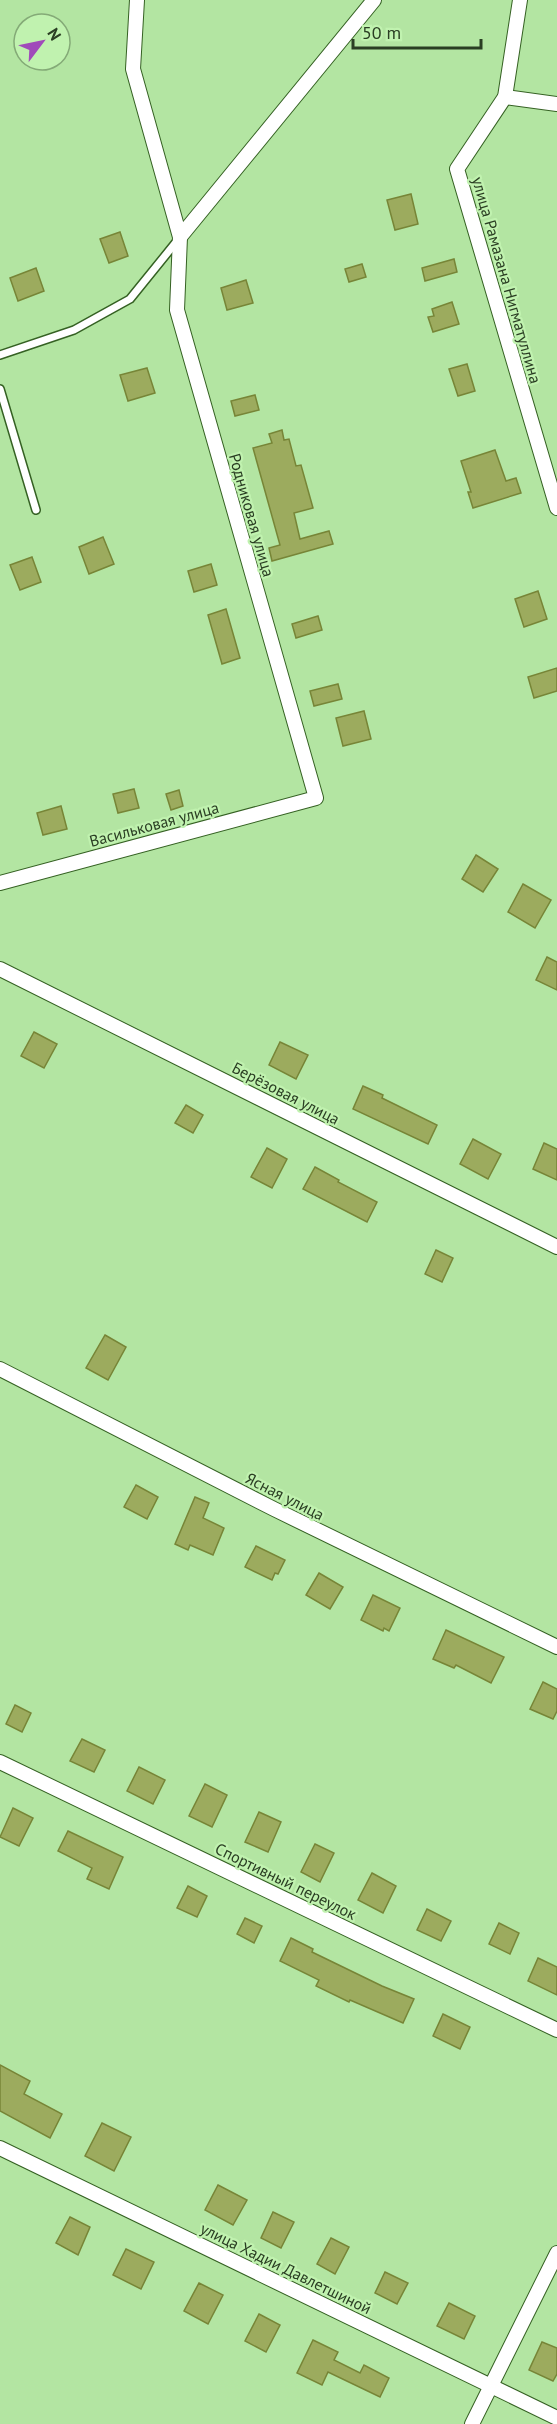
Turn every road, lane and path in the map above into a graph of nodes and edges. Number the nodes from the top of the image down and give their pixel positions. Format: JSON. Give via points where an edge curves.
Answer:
{"nodes":[{"id":1,"x":137,"y":0,"type":"edge"},
{"id":2,"x":374,"y":0,"type":"edge"},
{"id":3,"x":520,"y":0,"type":"edge"},
{"id":4,"x":505,"y":97,"type":"junction"},
{"id":5,"x":557,"y":104,"type":"edge"},
{"id":6,"x":180,"y":237,"type":"junction"},
{"id":7,"x":0,"y":355,"type":"edge"},
{"id":8,"x":0,"y":389,"type":"edge"},
{"id":9,"x":557,"y":508,"type":"edge"},
{"id":10,"x":36,"y":510,"type":"dead end"},
{"id":11,"x":316,"y":798,"type":"joint"},
{"id":12,"x":0,"y":883,"type":"edge"},
{"id":13,"x":0,"y":969,"type":"edge"},
{"id":14,"x":557,"y":1246,"type":"edge"},
{"id":15,"x":0,"y":1369,"type":"edge"},
{"id":16,"x":557,"y":1647,"type":"edge"},
{"id":17,"x":0,"y":1762,"type":"edge"},
{"id":18,"x":557,"y":2030,"type":"edge"},
{"id":19,"x":0,"y":2148,"type":"edge"},
{"id":20,"x":557,"y":2253,"type":"edge"},
{"id":21,"x":491,"y":2385,"type":"junction"},
{"id":22,"x":557,"y":2418,"type":"edge"},
{"id":23,"x":472,"y":2424,"type":"edge"}],
"edges":[{"from":1,"to":6,"type":"street","name":"Родниковая улица","via":[[133,69]]},
{"from":2,"to":6,"type":"street"},
{"from":3,"to":4,"type":"street","name":"улица Рамазана Нигматуллина"},
{"from":4,"to":5,"type":"street"},
{"from":4,"to":9,"type":"street","name":"улица Рамазана Нигматуллина","via":[[456,169]]},
{"from":6,"to":7,"type":"lane","via":[[130,299],[74,330]]},
{"from":6,"to":11,"type":"street","name":"Родниковая улица","via":[[177,310]]},
{"from":8,"to":10,"type":"lane"},
{"from":11,"to":12,"type":"street","name":"Васильковая улица"},
{"from":13,"to":14,"type":"street","name":"Берёзовая улица"},
{"from":15,"to":16,"type":"street","name":"Ясная улица"},
{"from":17,"to":18,"type":"street","name":"Спортивный переулок"},
{"from":19,"to":21,"type":"street","name":"улица Хадии Давлетшиной"},
{"from":20,"to":21,"type":"street"},
{"from":21,"to":22,"type":"street","name":"улица Хадии Давлетшиной"},
{"from":21,"to":23,"type":"street"}]}
